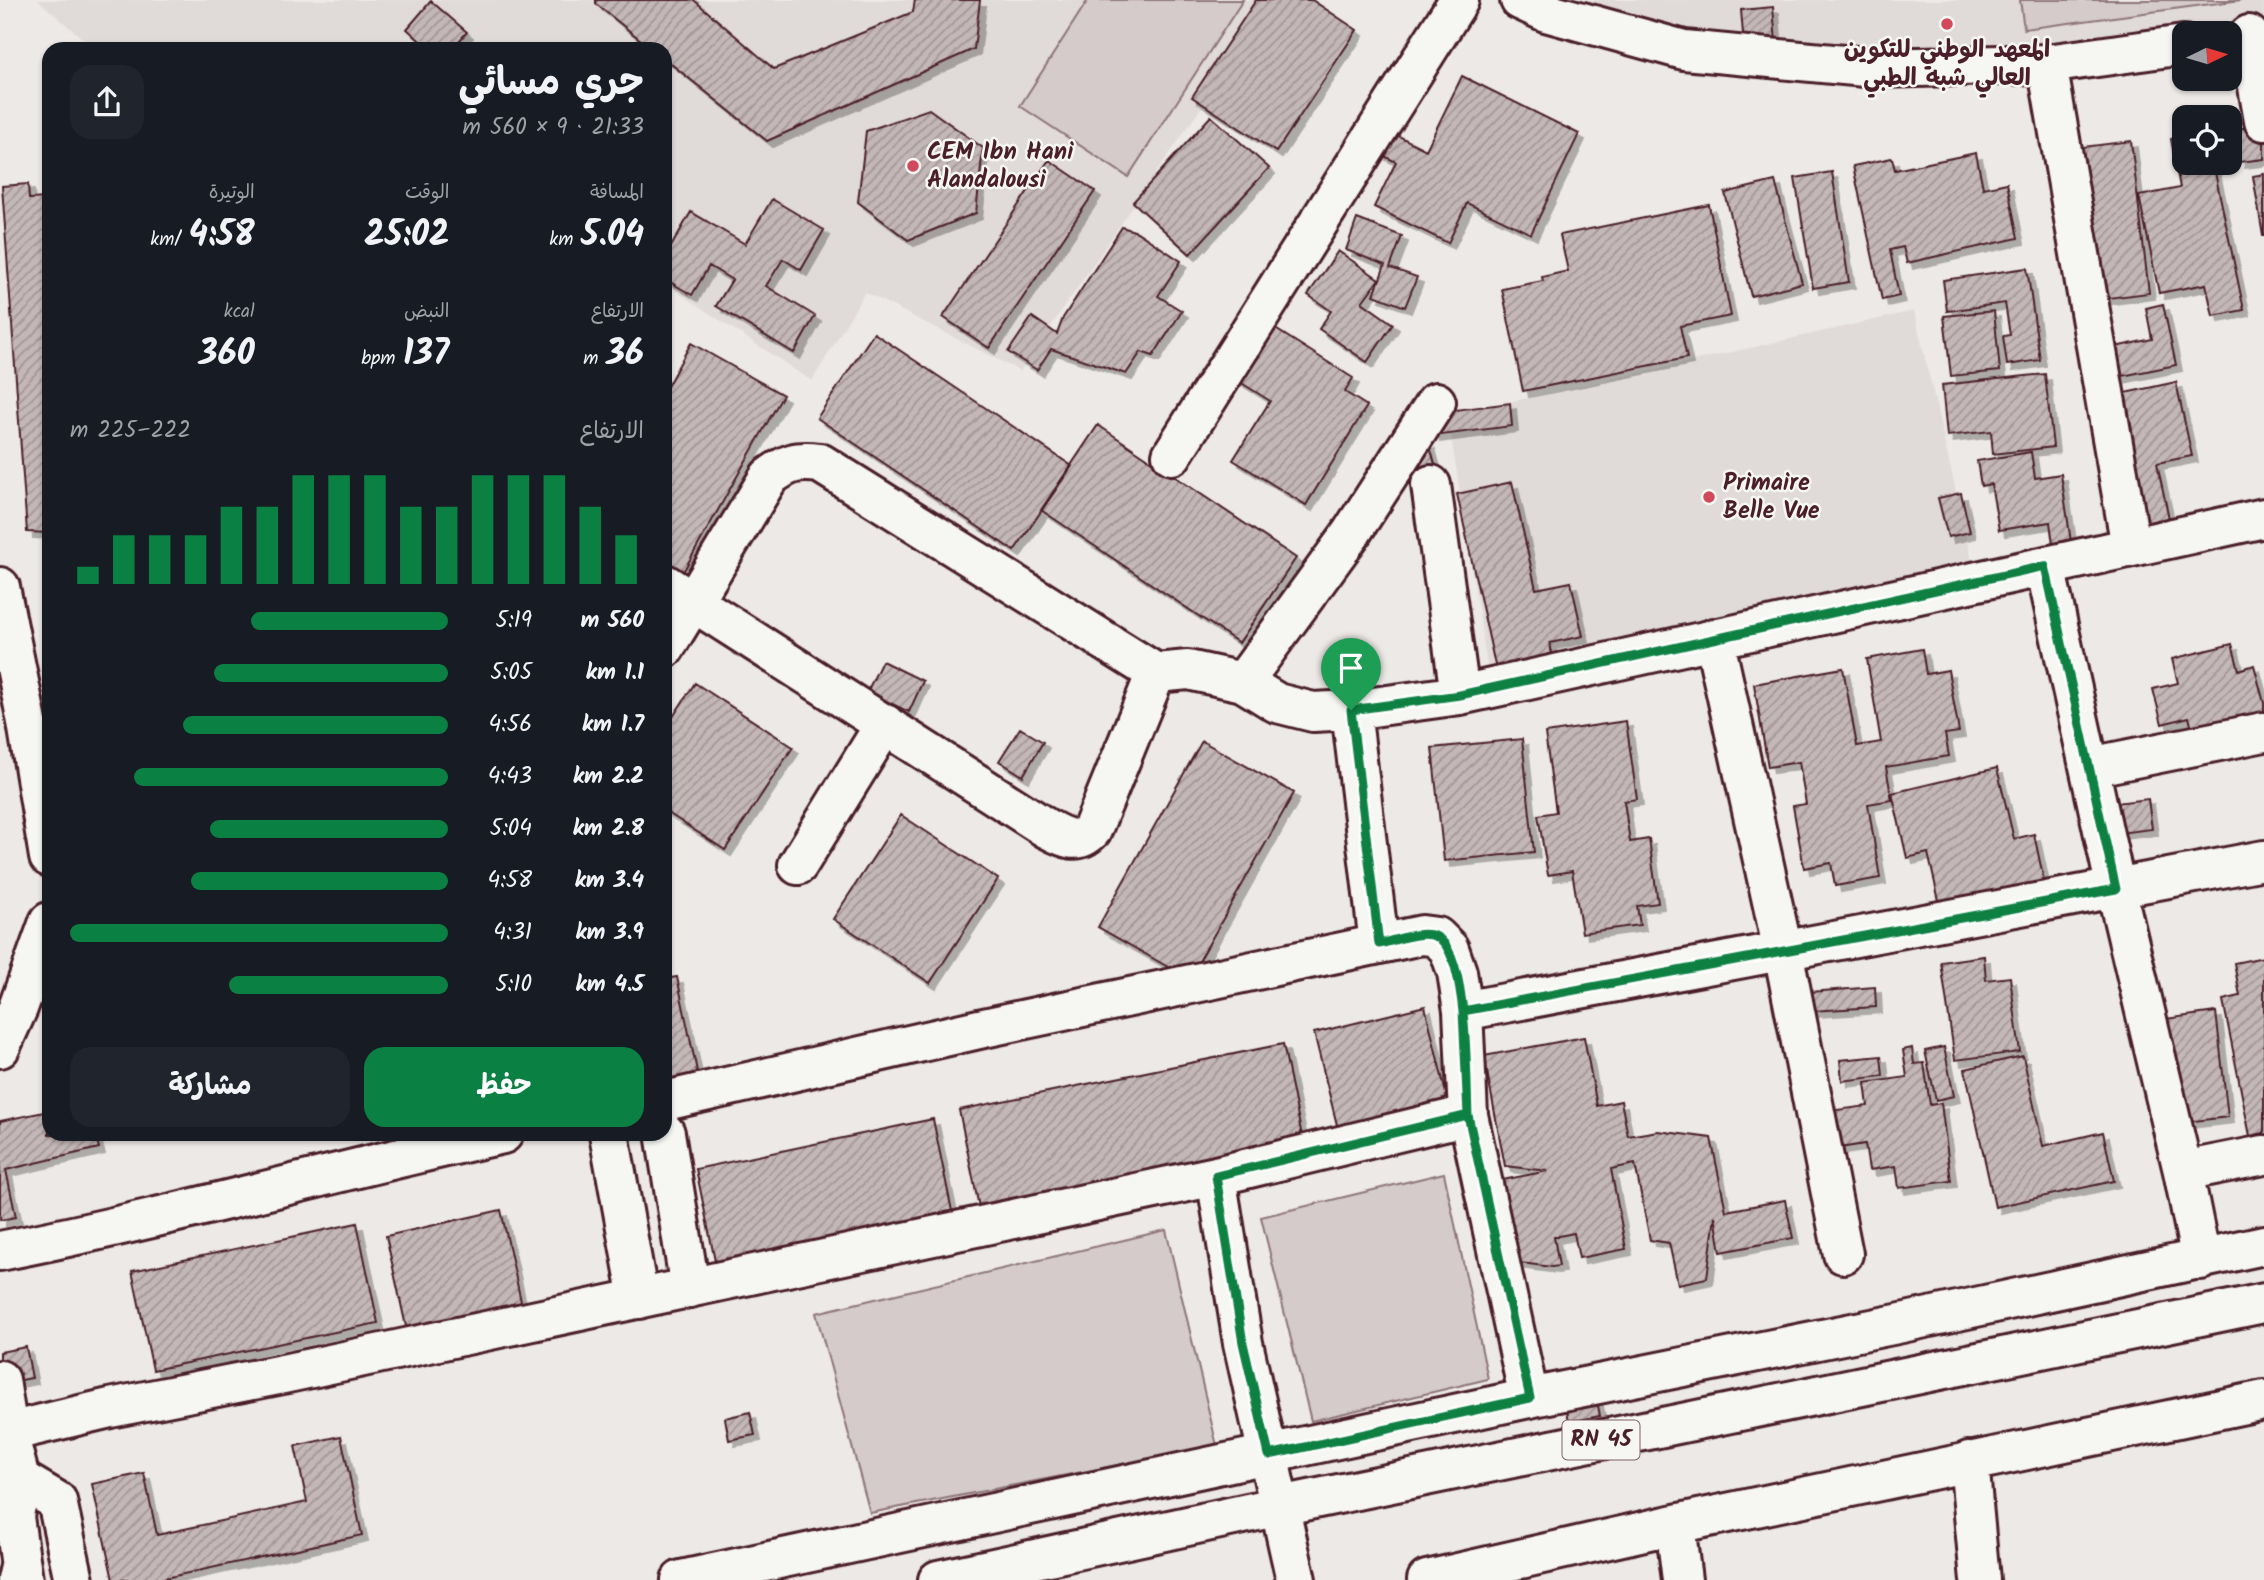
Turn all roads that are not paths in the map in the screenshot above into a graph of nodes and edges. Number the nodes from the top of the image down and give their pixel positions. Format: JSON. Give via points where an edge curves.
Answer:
{"nodes":[{"id":1,"x":1459,"y":0,"type":"edge"},
{"id":2,"x":1520,"y":0,"type":"edge"},
{"id":3,"x":2248,"y":36,"type":"edge"},
{"id":4,"x":2172,"y":47,"type":"edge"},
{"id":5,"x":2047,"y":64,"type":"junction"},
{"id":6,"x":2264,"y":121,"type":"edge"},
{"id":7,"x":1436,"y":402,"type":"dead end"},
{"id":8,"x":1172,"y":455,"type":"dead end"},
{"id":9,"x":1431,"y":485,"type":"dead end"},
{"id":10,"x":2264,"y":518,"type":"edge"},
{"id":11,"x":2131,"y":547,"type":"junction"},
{"id":12,"x":2045,"y":566,"type":"junction"},
{"id":13,"x":0,"y":587,"type":"edge"},
{"id":14,"x":679,"y":593,"type":"edge"},
{"id":15,"x":672,"y":620,"type":"edge"},
{"id":16,"x":1714,"y":638,"type":"junction"},
{"id":17,"x":1156,"y":673,"type":"junction"},
{"id":18,"x":1243,"y":682,"type":"junction"},
{"id":19,"x":1460,"y":695,"type":"junction"},
{"id":20,"x":1351,"y":710,"type":"junction"},
{"id":21,"x":886,"y":724,"type":"junction"},
{"id":22,"x":2264,"y":732,"type":"edge"},
{"id":23,"x":2090,"y":766,"type":"junction"},
{"id":24,"x":42,"y":814,"type":"edge"},
{"id":25,"x":2264,"y":860,"type":"edge"},
{"id":26,"x":798,"y":865,"type":"dead end"},
{"id":27,"x":2116,"y":889,"type":"junction"},
{"id":28,"x":42,"y":941,"type":"edge"},
{"id":29,"x":1379,"y":944,"type":"junction"},
{"id":30,"x":1783,"y":951,"type":"junction"},
{"id":31,"x":1463,"y":1011,"type":"junction"},
{"id":32,"x":0,"y":1048,"type":"edge"},
{"id":33,"x":672,"y":1099,"type":"edge"},
{"id":34,"x":1468,"y":1115,"type":"junction"},
{"id":35,"x":379,"y":1141,"type":"edge"},
{"id":36,"x":472,"y":1141,"type":"edge"},
{"id":37,"x":610,"y":1141,"type":"edge"},
{"id":38,"x":666,"y":1141,"type":"edge"},
{"id":39,"x":2264,"y":1155,"type":"edge"},
{"id":40,"x":400,"y":1157,"type":"junction"},
{"id":41,"x":2183,"y":1171,"type":"junction"},
{"id":42,"x":1216,"y":1176,"type":"junction"},
{"id":43,"x":2264,"y":1245,"type":"edge"},
{"id":44,"x":0,"y":1251,"type":"edge"},
{"id":45,"x":1843,"y":1254,"type":"dead end"},
{"id":46,"x":2201,"y":1260,"type":"junction"},
{"id":47,"x":690,"y":1288,"type":"junction"},
{"id":48,"x":639,"y":1299,"type":"junction"},
{"id":49,"x":2264,"y":1303,"type":"edge"},
{"id":50,"x":0,"y":1380,"type":"edge"},
{"id":51,"x":1530,"y":1398,"type":"junction"},
{"id":52,"x":2264,"y":1399,"type":"edge"},
{"id":53,"x":4,"y":1433,"type":"edge"},
{"id":54,"x":1269,"y":1455,"type":"junction"},
{"id":55,"x":1969,"y":1461,"type":"junction"},
{"id":56,"x":20,"y":1479,"type":"junction"},
{"id":57,"x":1280,"y":1506,"type":"junction"},
{"id":58,"x":1675,"y":1524,"type":"junction"},
{"id":59,"x":20,"y":1576,"type":"edge"},
{"id":60,"x":75,"y":1580,"type":"edge"},
{"id":61,"x":681,"y":1580,"type":"edge"},
{"id":62,"x":939,"y":1580,"type":"edge"},
{"id":63,"x":1296,"y":1580,"type":"edge"},
{"id":64,"x":1427,"y":1580,"type":"edge"},
{"id":65,"x":1682,"y":1580,"type":"edge"},
{"id":66,"x":1980,"y":1580,"type":"edge"}],
"edges":[{"from":1,"to":8,"type":"street"},
{"from":2,"to":5,"type":"street","via":[[1546,12],[1684,50],[1876,68]]},
{"from":3,"to":6,"type":"street"},
{"from":4,"to":5,"type":"street"},
{"from":5,"to":11,"type":"street"},
{"from":7,"to":18,"type":"street","via":[[1350,535]]},
{"from":9,"to":19,"type":"street"},
{"from":10,"to":11,"type":"street"},
{"from":11,"to":12,"type":"street"},
{"from":12,"to":16,"type":"street"},
{"from":12,"to":23,"type":"street"},
{"from":13,"to":24,"type":"street"},
{"from":14,"to":15,"type":"street"},
{"from":14,"to":17,"type":"street","via":[[769,477],[783,466],[801,461],[820,463]]},
{"from":14,"to":21,"type":"street"},
{"from":16,"to":19,"type":"street"},
{"from":16,"to":30,"type":"street"},
{"from":17,"to":18,"type":"street","via":[[1188,670]]},
{"from":17,"to":21,"type":"street","via":[[1092,830],[1078,839],[1069,840],[1046,828]]},
{"from":18,"to":20,"type":"street","via":[[1278,703],[1313,712]]},
{"from":19,"to":20,"type":"street"},
{"from":20,"to":29,"type":"street"},
{"from":21,"to":26,"type":"street"},
{"from":22,"to":23,"type":"street"},
{"from":23,"to":27,"type":"street"},
{"from":25,"to":27,"type":"street"},
{"from":27,"to":30,"type":"street"},
{"from":27,"to":41,"type":"street"},
{"from":28,"to":32,"type":"street"},
{"from":29,"to":31,"type":"street","via":[[1422,935],[1437,937],[1449,949]]},
{"from":29,"to":33,"type":"street"},
{"from":30,"to":31,"type":"street"},
{"from":30,"to":45,"type":"street"},
{"from":31,"to":34,"type":"street"},
{"from":34,"to":42,"type":"street"},
{"from":34,"to":51,"type":"street"},
{"from":35,"to":40,"type":"street"},
{"from":36,"to":40,"type":"street"},
{"from":37,"to":48,"type":"street"},
{"from":38,"to":47,"type":"street"},
{"from":39,"to":41,"type":"street"},
{"from":40,"to":44,"type":"street"},
{"from":41,"to":46,"type":"street"},
{"from":42,"to":47,"type":"street"},
{"from":42,"to":54,"type":"street","via":[[1243,1343]]},
{"from":43,"to":46,"type":"street","number":"RN 45"},
{"from":46,"to":51,"type":"street","number":"RN 45"},
{"from":47,"to":48,"type":"street"},
{"from":48,"to":53,"type":"street"},
{"from":49,"to":57,"type":"street","number":"RN 45"},
{"from":50,"to":53,"type":"street"},
{"from":51,"to":54,"type":"street","number":"RN 45"},
{"from":52,"to":55,"type":"street"},
{"from":53,"to":56,"type":"street"},
{"from":54,"to":57,"type":"street"},
{"from":54,"to":61,"type":"street","number":"RN 45"},
{"from":55,"to":58,"type":"street"},
{"from":55,"to":66,"type":"street"},
{"from":56,"to":59,"type":"street","via":[[14,1517]]},
{"from":56,"to":60,"type":"street","via":[[57,1501]]},
{"from":57,"to":62,"type":"street","number":"RN 45"},
{"from":57,"to":63,"type":"street"},
{"from":58,"to":64,"type":"street"},
{"from":58,"to":65,"type":"street"}]}
